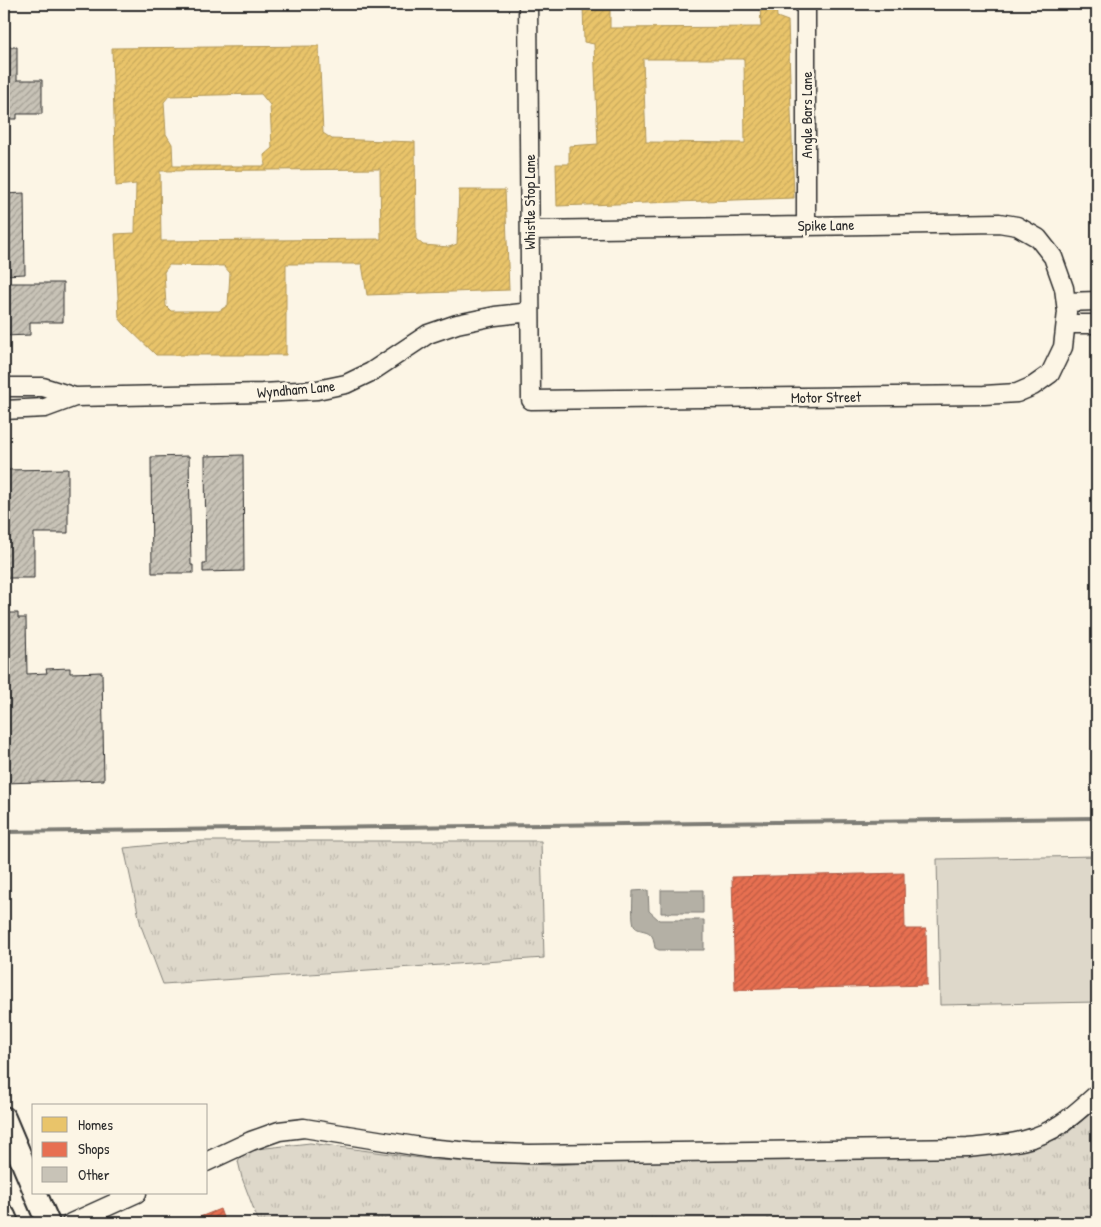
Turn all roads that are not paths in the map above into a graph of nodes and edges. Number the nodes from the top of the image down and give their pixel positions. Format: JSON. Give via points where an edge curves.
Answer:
{"nodes":[{"id":1,"x":528,"y":4,"type":"edge"},
{"id":2,"x":806,"y":4,"type":"edge"},
{"id":3,"x":806,"y":225,"type":"junction"},
{"id":4,"x":530,"y":230,"type":"junction"},
{"id":5,"x":1097,"y":301,"type":"edge"},
{"id":6,"x":530,"y":312,"type":"junction"},
{"id":7,"x":1066,"y":313,"type":"junction"},
{"id":8,"x":1097,"y":324,"type":"edge"},
{"id":9,"x":4,"y":387,"type":"edge"},
{"id":10,"x":74,"y":397,"type":"junction"},
{"id":11,"x":531,"y":400,"type":"joint"},
{"id":12,"x":4,"y":410,"type":"edge"},
{"id":13,"x":1097,"y":1094,"type":"edge"},
{"id":14,"x":4,"y":1118,"type":"edge"},
{"id":15,"x":208,"y":1161,"type":"edge"},
{"id":16,"x":32,"y":1184,"type":"edge"},
{"id":17,"x":36,"y":1194,"type":"edge"},
{"id":18,"x":135,"y":1194,"type":"edge"},
{"id":19,"x":4,"y":1216,"type":"edge"},
{"id":20,"x":7,"y":1223,"type":"edge"},
{"id":21,"x":48,"y":1223,"type":"edge"},
{"id":22,"x":71,"y":1223,"type":"edge"}],
"edges":[{"from":1,"to":4,"type":"street","name":"Whistle Stop Lane"},
{"from":2,"to":3,"type":"street","name":"Angle Bars Lane"},
{"from":3,"to":4,"type":"street","name":"Spike Lane"},
{"from":3,"to":7,"type":"street","name":"Spike Lane","via":[[998,223],[1017,226],[1038,238],[1053,257],[1064,288]]},
{"from":4,"to":6,"type":"street","name":"Whistle Stop Lane"},
{"from":5,"to":7,"type":"street"},
{"from":6,"to":10,"type":"street","name":"Wyndham Lane","via":[[457,324],[428,334],[371,372],[346,384],[318,390]]},
{"from":6,"to":11,"type":"street","name":"Whistle Stop Lane"},
{"from":7,"to":8,"type":"street"},
{"from":7,"to":11,"type":"street","name":"Motor Street","via":[[1063,347],[1050,374],[1018,393],[984,396]]},
{"from":9,"to":10,"type":"street","name":"Wyndham Lane","via":[[43,387]]},
{"from":10,"to":12,"type":"street","name":"Wyndham Lane","via":[[45,408]]},
{"from":13,"to":15,"type":"street","via":[[1062,1124],[1042,1135],[1017,1143],[968,1148],[529,1154],[427,1148],[304,1128],[279,1131]]},
{"from":14,"to":16,"type":"main road"},
{"from":17,"to":21,"type":"main road"},
{"from":18,"to":22,"type":"street"},
{"from":19,"to":20,"type":"main road"}]}
